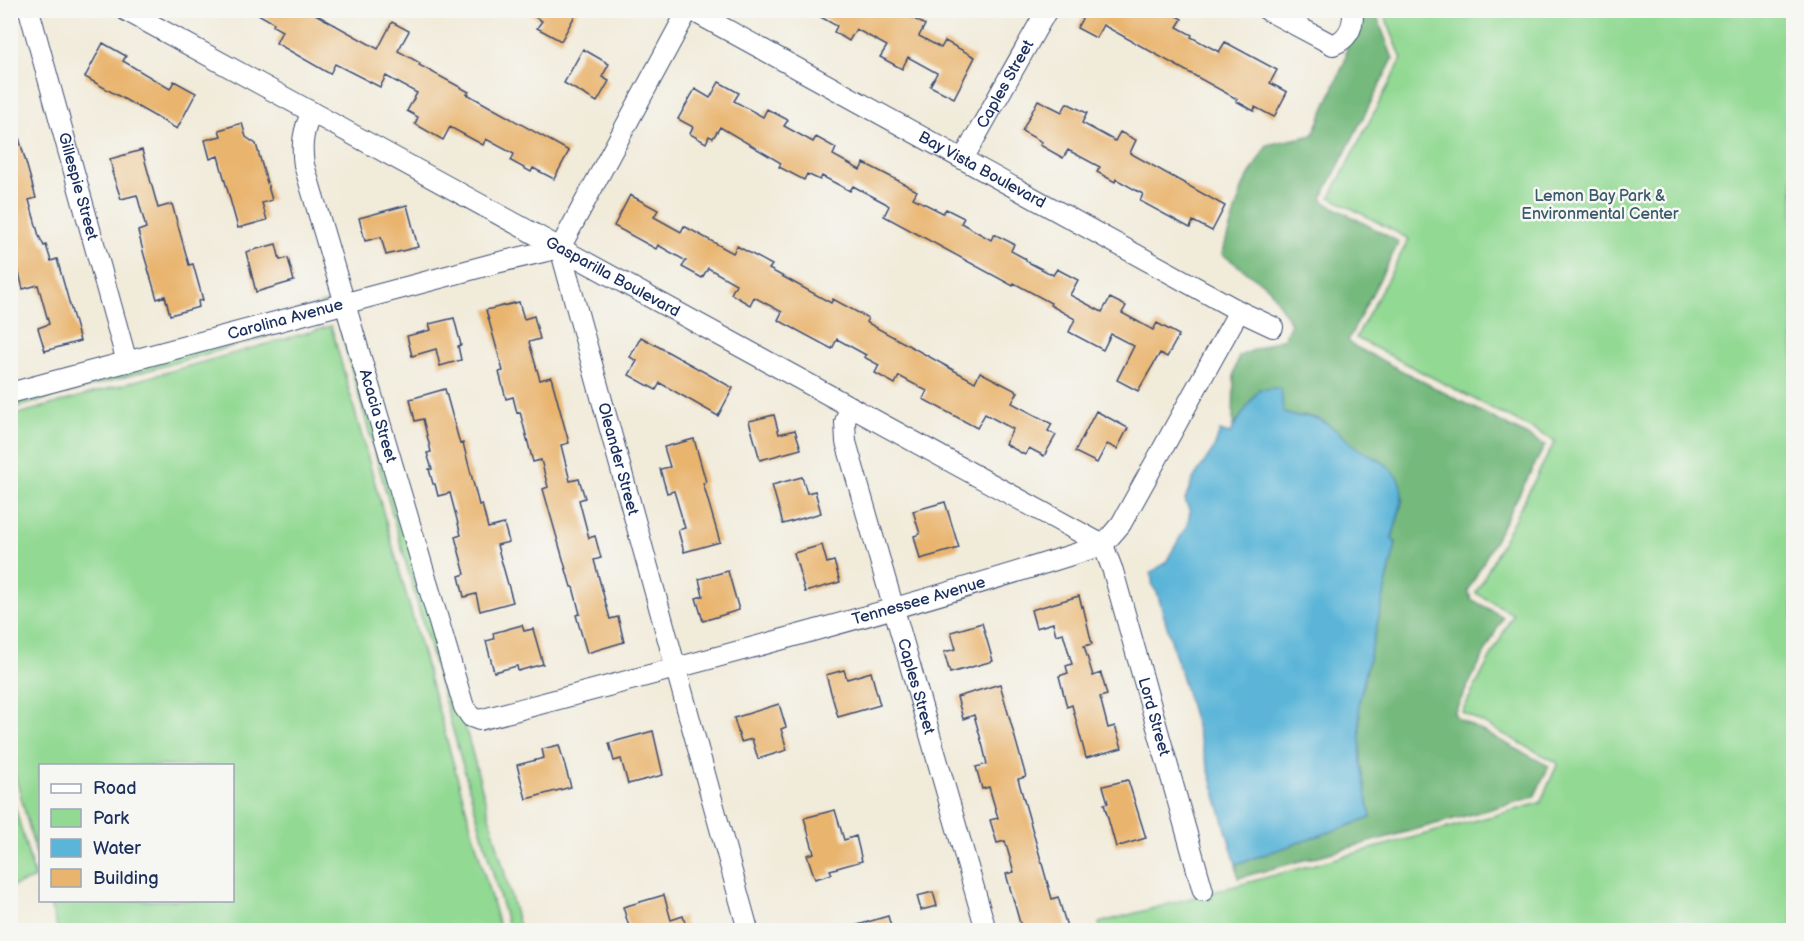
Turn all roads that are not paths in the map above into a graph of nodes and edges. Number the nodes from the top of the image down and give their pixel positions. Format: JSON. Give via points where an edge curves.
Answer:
{"nodes":[{"id":1,"x":29,"y":10,"type":"edge"},
{"id":2,"x":125,"y":10,"type":"edge"},
{"id":3,"x":689,"y":10,"type":"edge"},
{"id":4,"x":1047,"y":10,"type":"edge"},
{"id":5,"x":1267,"y":10,"type":"edge"},
{"id":6,"x":1353,"y":10,"type":"edge"},
{"id":7,"x":312,"y":112,"type":"junction"},
{"id":8,"x":963,"y":159,"type":"junction"},
{"id":9,"x":560,"y":248,"type":"junction"},
{"id":10,"x":346,"y":304,"type":"junction"},
{"id":11,"x":1239,"y":311,"type":"junction"},
{"id":12,"x":1273,"y":327,"type":"dead end"},
{"id":13,"x":127,"y":362,"type":"junction"},
{"id":14,"x":10,"y":393,"type":"edge"},
{"id":15,"x":850,"y":406,"type":"junction"},
{"id":16,"x":1102,"y":545,"type":"junction"},
{"id":17,"x":895,"y":607,"type":"junction"},
{"id":18,"x":676,"y":668,"type":"junction"},
{"id":19,"x":471,"y":717,"type":"joint"},
{"id":20,"x":1203,"y":891,"type":"dead end"},
{"id":21,"x":748,"y":930,"type":"edge"},
{"id":22,"x":986,"y":930,"type":"edge"}],
"edges":[{"from":1,"to":13,"type":"street","name":"Gillespie Street"},
{"from":2,"to":7,"type":"street","name":"Gasparilla Boulevard"},
{"from":3,"to":8,"type":"street","name":"Bay Vista Boulevard"},
{"from":3,"to":9,"type":"street"},
{"from":4,"to":8,"type":"street","name":"Caples Street"},
{"from":5,"to":6,"type":"street","via":[[1333,45],[1346,37]]},
{"from":7,"to":9,"type":"street","name":"Gasparilla Boulevard"},
{"from":7,"to":10,"type":"street","name":"Acacia Street","via":[[304,130],[302,152]]},
{"from":8,"to":11,"type":"street","name":"Bay Vista Boulevard"},
{"from":9,"to":10,"type":"street","name":"Carolina Avenue"},
{"from":9,"to":15,"type":"street","name":"Gasparilla Boulevard"},
{"from":9,"to":18,"type":"street","name":"Oleander Street"},
{"from":10,"to":13,"type":"street","name":"Carolina Avenue"},
{"from":10,"to":19,"type":"street","name":"Acacia Street","via":[[464,707]]},
{"from":11,"to":12,"type":"street","name":"Bay Vista Boulevard"},
{"from":11,"to":16,"type":"street","via":[[1121,524]]},
{"from":13,"to":14,"type":"street","name":"Carolina Avenue"},
{"from":15,"to":16,"type":"street","name":"Gasparilla Boulevard"},
{"from":15,"to":17,"type":"street","name":"Caples Street","via":[[845,422],[846,442]]},
{"from":16,"to":17,"type":"street","name":"Tennessee Avenue"},
{"from":16,"to":20,"type":"street","name":"Lord Street","via":[[1113,571]]},
{"from":17,"to":18,"type":"street","name":"Tennessee Avenue"},
{"from":17,"to":22,"type":"street","name":"Caples Street"},
{"from":18,"to":19,"type":"street","name":"Tennessee Avenue","via":[[479,720]]},
{"from":18,"to":21,"type":"street","name":"Oleander Street"}]}
